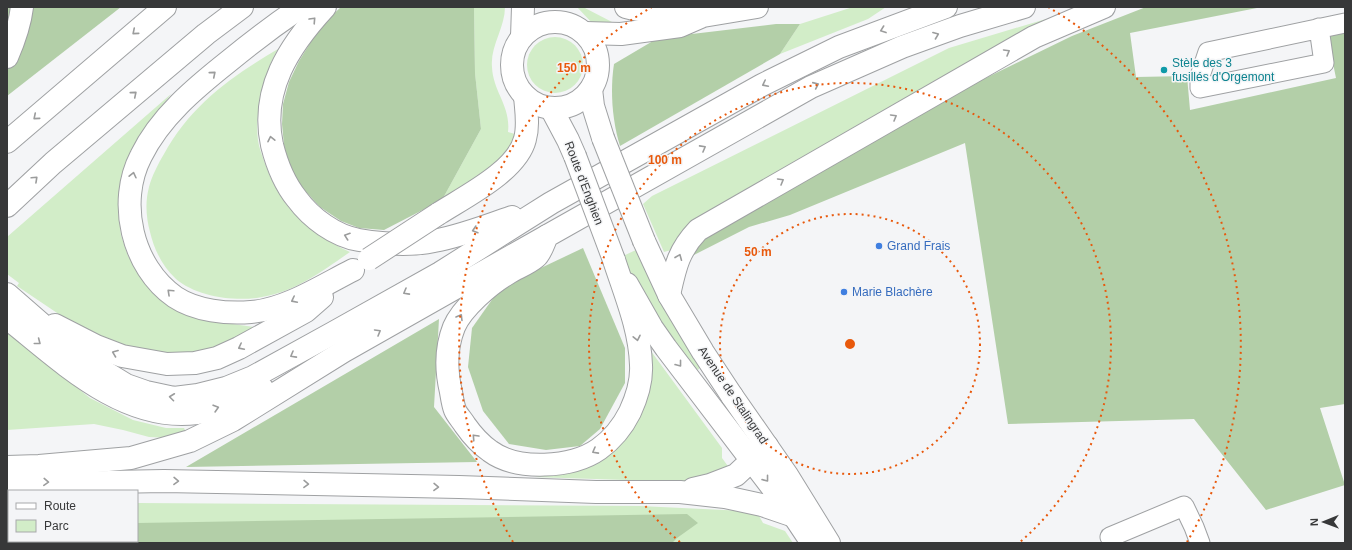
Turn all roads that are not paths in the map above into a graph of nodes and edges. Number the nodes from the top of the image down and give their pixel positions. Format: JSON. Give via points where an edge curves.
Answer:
{"nodes":[{"id":1,"x":22,"y":7,"type":"edge"},
{"id":2,"x":165,"y":7,"type":"edge"},
{"id":3,"x":242,"y":7,"type":"edge"},
{"id":4,"x":301,"y":7,"type":"edge"},
{"id":5,"x":325,"y":7,"type":"edge"},
{"id":6,"x":523,"y":7,"type":"edge"},
{"id":7,"x":626,"y":7,"type":"edge"},
{"id":8,"x":757,"y":7,"type":"edge"},
{"id":9,"x":946,"y":7,"type":"edge"},
{"id":10,"x":1024,"y":7,"type":"edge"},
{"id":11,"x":1104,"y":7,"type":"edge"},
{"id":12,"x":704,"y":16,"type":"junction"},
{"id":13,"x":575,"y":22,"type":"edge"},
{"id":14,"x":1345,"y":23,"type":"edge"},
{"id":15,"x":1319,"y":28,"type":"junction"},
{"id":16,"x":522,"y":37,"type":"junction"},
{"id":17,"x":7,"y":57,"type":"edge"},
{"id":18,"x":590,"y":89,"type":"junction"},
{"id":19,"x":525,"y":96,"type":"junction"},
{"id":20,"x":551,"y":108,"type":"junction"},
{"id":21,"x":7,"y":142,"type":"edge"},
{"id":22,"x":551,"y":203,"type":"junction"},
{"id":23,"x":7,"y":206,"type":"edge"},
{"id":24,"x":547,"y":236,"type":"junction"},
{"id":25,"x":614,"y":260,"type":"junction"},
{"id":26,"x":361,"y":264,"type":"junction"},
{"id":27,"x":7,"y":294,"type":"edge"},
{"id":28,"x":669,"y":294,"type":"junction"},
{"id":29,"x":7,"y":318,"type":"edge"},
{"id":30,"x":39,"y":321,"type":"junction"},
{"id":31,"x":344,"y":351,"type":"junction"},
{"id":32,"x":768,"y":446,"type":"junction"},
{"id":33,"x":751,"y":461,"type":"junction"},
{"id":34,"x":7,"y":467,"type":"edge"},
{"id":35,"x":7,"y":480,"type":"edge"},
{"id":36,"x":680,"y":492,"type":"junction"},
{"id":37,"x":794,"y":516,"type":"junction"},
{"id":38,"x":1110,"y":537,"type":"dead end"},
{"id":39,"x":812,"y":543,"type":"edge"},
{"id":40,"x":829,"y":543,"type":"edge"},
{"id":41,"x":1200,"y":543,"type":"edge"}],
"edges":[{"from":1,"to":17,"type":"main road"},
{"from":2,"to":21,"type":"main road","one_way":true},
{"from":23,"to":3,"type":"main road","one_way":true,"via":[[59,158],[206,34]]},
{"from":26,"to":4,"type":"main road","one_way":true,"via":[[287,304],[268,310],[228,312],[205,309],[175,297],[160,282],[138,251],[133,232],[130,190],[135,169],[158,129],[180,102],[264,33]]},
{"from":22,"to":5,"type":"main road","one_way":true,"via":[[458,235],[409,244],[358,240],[340,234],[318,220],[288,188],[276,160],[269,128],[270,104],[283,64],[293,46]]},
{"from":6,"to":16,"type":"main road"},
{"from":7,"to":12,"type":"main road","via":[[643,11]]},
{"from":8,"to":12,"type":"main road"},
{"from":9,"to":22,"type":"main road","one_way":true,"via":[[839,47],[762,85]]},
{"from":24,"to":10,"type":"main road","one_way":true,"via":[[811,87],[938,34]]},
{"from":28,"to":11,"type":"main road","one_way":true,"via":[[681,253],[698,230],[1034,37]]},
{"from":12,"to":13,"type":"main road","via":[[680,26],[621,34]]},
{"from":13,"to":16,"type":"main road","via":[[546,22],[537,25]]},
{"from":13,"to":18,"type":"main road","via":[[591,41],[598,60],[598,70]]},
{"from":14,"to":15,"type":"street"},
{"from":15,"to":15,"type":"street","via":[[1208,52],[1200,76],[1200,88],[1324,63]]},
{"from":16,"to":19,"type":"main road","via":[[515,50],[512,71]]},
{"from":18,"to":20,"type":"main road","via":[[576,102],[564,107]]},
{"from":18,"to":28,"type":"main road","name":"Avenue de Stalingrad","bridge":true,"via":[[603,138],[644,241]]},
{"from":19,"to":20,"type":"main road","via":[[537,104]]},
{"from":19,"to":26,"type":"main road","bridge":true,"via":[[525,139],[519,154],[509,166]]},
{"from":20,"to":25,"type":"main road","name":"Route d'Enghien","bridge":true,"via":[[575,156]]},
{"from":22,"to":30,"type":"main road","one_way":true,"via":[[440,273],[253,377],[198,396],[174,398],[126,385],[77,355]]},
{"from":25,"to":24,"type":"main road","one_way":true,"via":[[630,307],[639,345],[640,383],[635,402],[614,436],[599,449],[578,459],[556,464],[534,465],[513,462],[490,452],[473,437],[455,410],[447,366],[450,344],[454,326],[465,309],[505,275],[537,257]]},
{"from":31,"to":24,"type":"main road","one_way":true},
{"from":25,"to":33,"type":"main road","name":"Avenue de Stalingrad","one_way":true,"via":[[652,328]]},
{"from":26,"to":30,"type":"main road","one_way":true,"via":[[306,311],[239,348],[217,358],[195,363],[167,364],[122,356],[57,326]]},
{"from":27,"to":30,"type":"main road"},
{"from":28,"to":32,"type":"main road","name":"Avenue de Stalingrad","via":[[703,352]]},
{"from":29,"to":31,"type":"main road","one_way":true,"via":[[78,374],[111,395],[159,413],[197,413],[219,408]]},
{"from":31,"to":34,"type":"main road","via":[[233,420],[190,441],[131,458]]},
{"from":32,"to":33,"type":"main road"},
{"from":32,"to":40,"type":"main road","name":"Avenue de Stalingrad"},
{"from":33,"to":36,"type":"main road","via":[[736,475],[710,485]]},
{"from":33,"to":37,"type":"main road","name":"Avenue de Stalingrad","one_way":true},
{"from":35,"to":36,"type":"main road","one_way":true,"via":[[57,483],[164,481]]},
{"from":36,"to":37,"type":"main road","via":[[725,497],[762,505]]},
{"from":37,"to":39,"type":"main road","name":"Avenue de Stalingrad"},
{"from":38,"to":41,"type":"street","via":[[1184,506]]}]}
